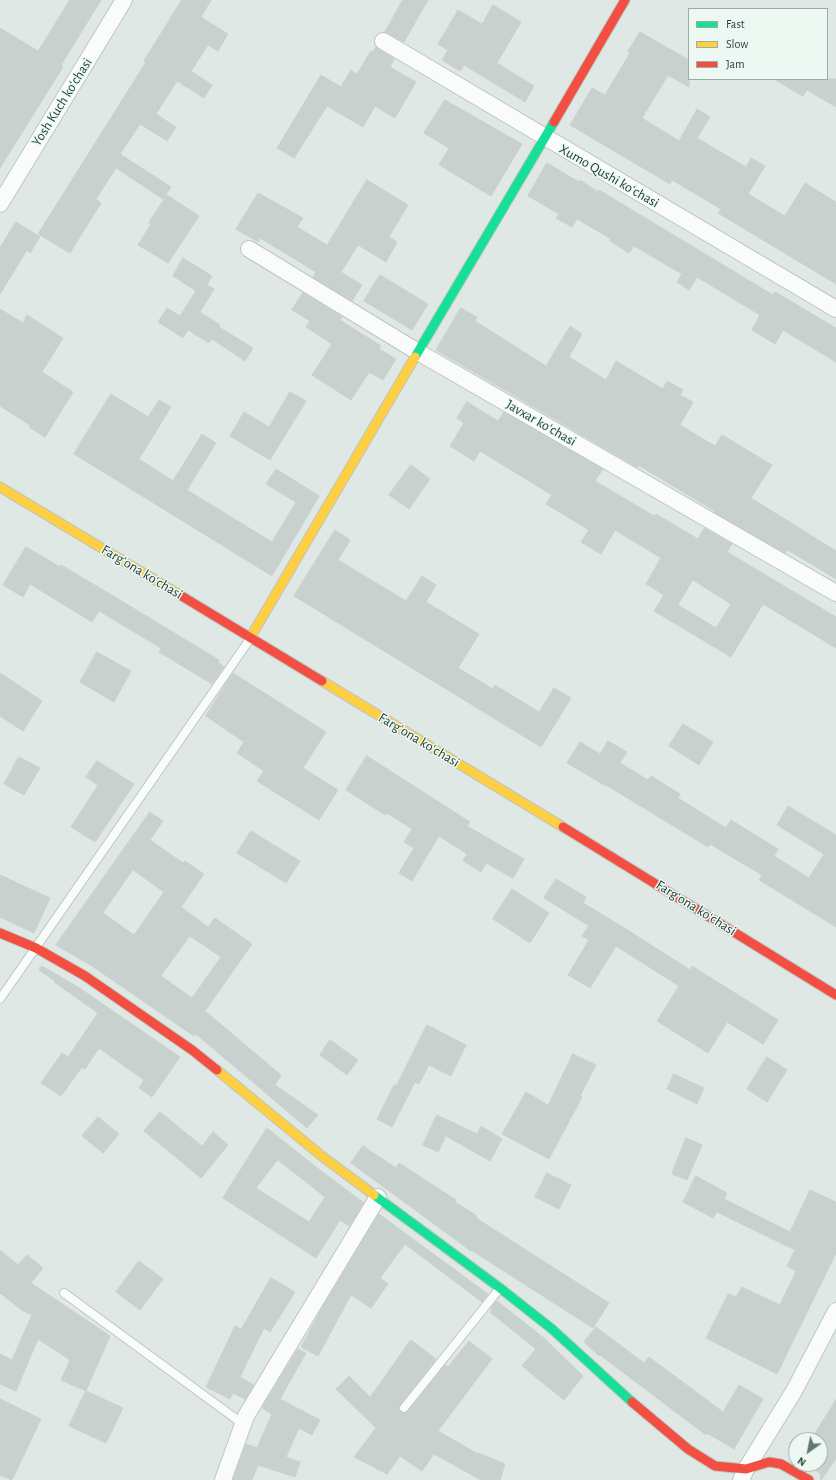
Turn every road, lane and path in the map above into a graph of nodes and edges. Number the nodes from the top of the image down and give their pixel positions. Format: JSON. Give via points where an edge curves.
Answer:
{"nodes":[{"id":1,"x":124,"y":0,"type":"edge"},
{"id":2,"x":625,"y":0,"type":"edge"},
{"id":3,"x":383,"y":41,"type":"dead end"},
{"id":4,"x":543,"y":137,"type":"junction"},
{"id":5,"x":0,"y":204,"type":"edge"},
{"id":6,"x":249,"y":249,"type":"dead end"},
{"id":7,"x":836,"y":309,"type":"edge"},
{"id":8,"x":418,"y":352,"type":"junction"},
{"id":9,"x":0,"y":487,"type":"edge"},
{"id":10,"x":836,"y":593,"type":"edge"},
{"id":11,"x":250,"y":638,"type":"junction"},
{"id":12,"x":0,"y":933,"type":"edge"},
{"id":13,"x":36,"y":948,"type":"junction"},
{"id":14,"x":836,"y":995,"type":"edge"},
{"id":15,"x":0,"y":999,"type":"edge"},
{"id":16,"x":378,"y":1197,"type":"junction"},
{"id":17,"x":500,"y":1288,"type":"junction"},
{"id":18,"x":64,"y":1294,"type":"dead end"},
{"id":19,"x":836,"y":1310,"type":"edge"},
{"id":20,"x":404,"y":1408,"type":"dead end"},
{"id":21,"x":243,"y":1424,"type":"junction"},
{"id":22,"x":743,"y":1475,"type":"edge"},
{"id":23,"x":223,"y":1480,"type":"edge"},
{"id":24,"x":809,"y":1480,"type":"edge"}],
"edges":[{"from":1,"to":5,"type":"street","name":"Yosh Kuch koʻchasi"},
{"from":2,"to":4,"type":"street"},
{"from":3,"to":4,"type":"street","name":"Xumo Qushi koʻchasi"},
{"from":4,"to":7,"type":"street","name":"Xumo Qushi koʻchasi"},
{"from":4,"to":8,"type":"street"},
{"from":6,"to":8,"type":"street","name":"Javxar koʻchasi"},
{"from":8,"to":10,"type":"street","name":"Javxar koʻchasi"},
{"from":8,"to":11,"type":"street"},
{"from":9,"to":11,"type":"street","name":"Fargʻona koʻchasi"},
{"from":11,"to":13,"type":"lane"},
{"from":11,"to":14,"type":"street","name":"Fargʻona koʻchasi","via":[[648,878]]},
{"from":12,"to":13,"type":"street"},
{"from":13,"to":15,"type":"lane"},
{"from":13,"to":16,"type":"street","via":[[85,976],[192,1050],[323,1157]]},
{"from":16,"to":17,"type":"street"},
{"from":16,"to":21,"type":"street"},
{"from":17,"to":20,"type":"lane"},
{"from":17,"to":22,"type":"street","via":[[552,1329],[688,1450],[714,1466]]},
{"from":18,"to":21,"type":"lane"},
{"from":19,"to":22,"type":"street","via":[[794,1391]]},
{"from":21,"to":23,"type":"street"},
{"from":22,"to":24,"type":"street","via":[[769,1462],[780,1464]]}]}
